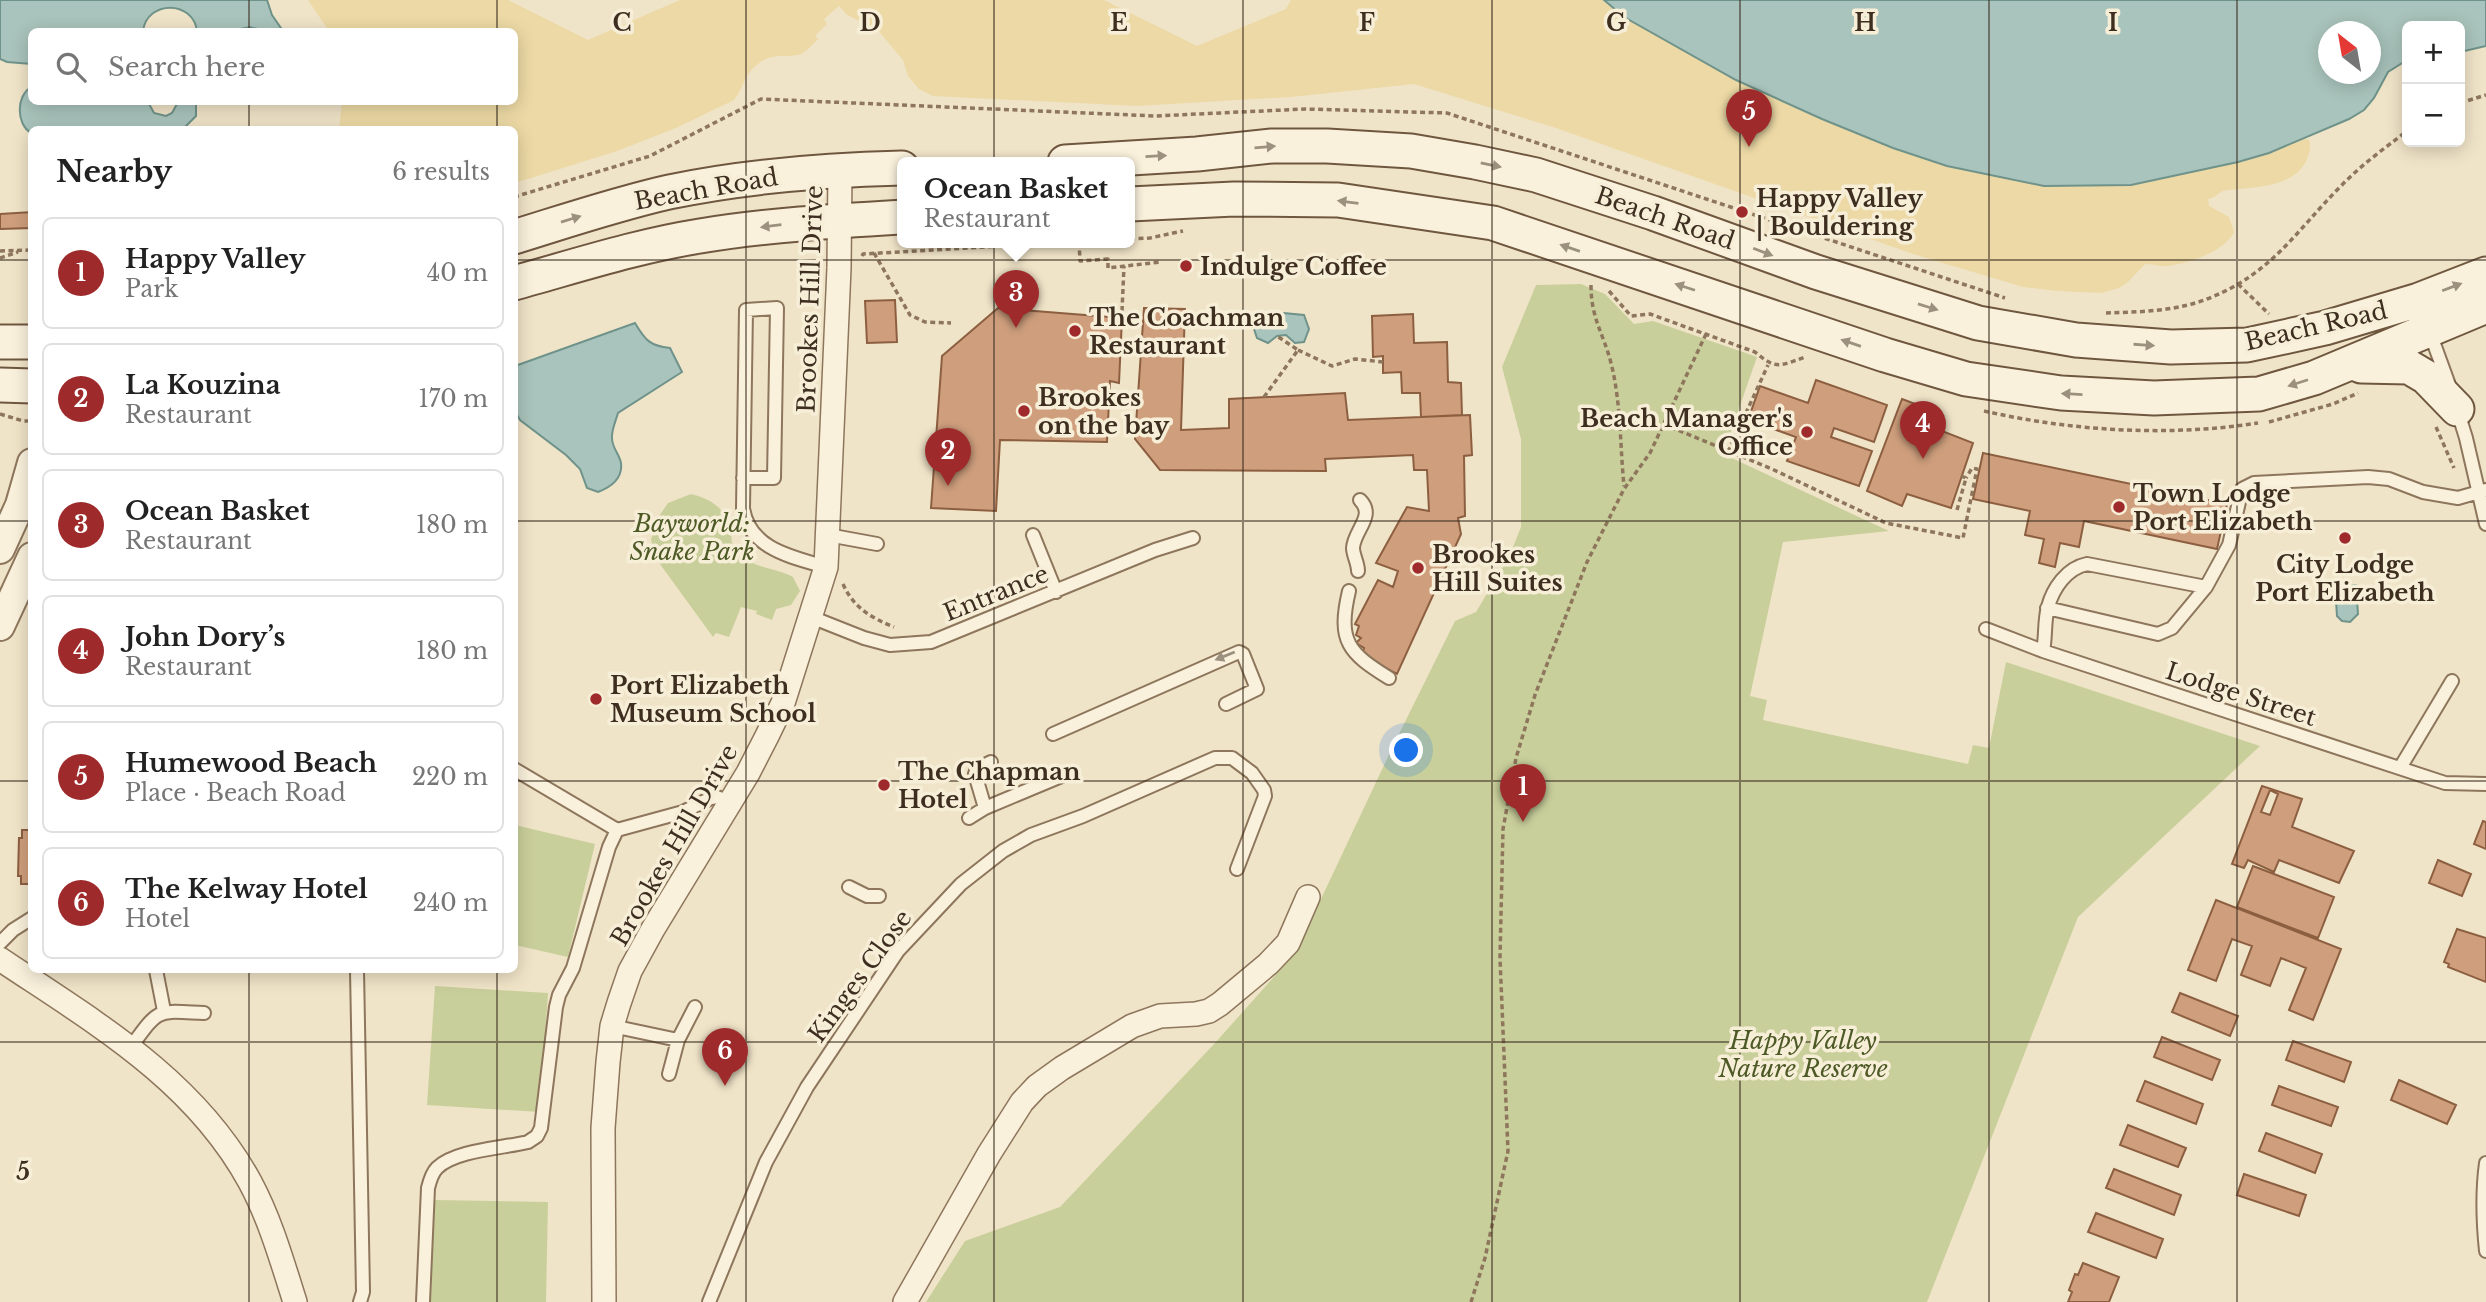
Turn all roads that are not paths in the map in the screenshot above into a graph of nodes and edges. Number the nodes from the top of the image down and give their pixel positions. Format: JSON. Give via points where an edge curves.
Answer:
{"nodes":[{"id":1,"x":1135,"y":158,"type":"edge"},
{"id":2,"x":897,"y":168,"type":"edge"},
{"id":3,"x":840,"y":170,"type":"junction"},
{"id":4,"x":1135,"y":204,"type":"edge"},
{"id":5,"x":897,"y":217,"type":"edge"},
{"id":6,"x":839,"y":222,"type":"junction"},
{"id":7,"x":518,"y":236,"type":"edge"},
{"id":8,"x":2486,"y":274,"type":"edge"},
{"id":9,"x":518,"y":282,"type":"edge"},
{"id":10,"x":2486,"y":306,"type":"edge"},
{"id":11,"x":2424,"y":316,"type":"junction"},
{"id":12,"x":0,"y":342,"type":"edge"},
{"id":13,"x":28,"y":342,"type":"edge"},
{"id":14,"x":2344,"y":366,"type":"junction"},
{"id":15,"x":0,"y":385,"type":"edge"},
{"id":16,"x":28,"y":386,"type":"edge"},
{"id":17,"x":2457,"y":409,"type":"junction"},
{"id":18,"x":28,"y":477,"type":"edge"},
{"id":19,"x":743,"y":478,"type":"junction"},
{"id":20,"x":2482,"y":492,"type":"edge"},
{"id":21,"x":1360,"y":500,"type":"dead end"},
{"id":22,"x":2486,"y":524,"type":"edge"},
{"id":23,"x":828,"y":535,"type":"junction"},
{"id":24,"x":1033,"y":535,"type":"dead end"},
{"id":25,"x":1192,"y":538,"type":"dead end"},
{"id":26,"x":877,"y":544,"type":"dead end"},
{"id":27,"x":0,"y":549,"type":"edge"},
{"id":28,"x":28,"y":566,"type":"edge"},
{"id":29,"x":1358,"y":571,"type":"dead end"},
{"id":30,"x":833,"y":573,"type":"junction"},
{"id":31,"x":2206,"y":587,"type":"junction"},
{"id":32,"x":1349,"y":591,"type":"dead end"},
{"id":33,"x":16,"y":592,"type":"edge"},
{"id":34,"x":1056,"y":592,"type":"junction"},
{"id":35,"x":2047,"y":608,"type":"junction"},
{"id":36,"x":811,"y":617,"type":"junction"},
{"id":37,"x":0,"y":626,"type":"edge"},
{"id":38,"x":1986,"y":629,"type":"dead end"},
{"id":39,"x":2042,"y":651,"type":"junction"},
{"id":40,"x":1389,"y":678,"type":"dead end"},
{"id":41,"x":2452,"y":681,"type":"dead end"},
{"id":42,"x":1226,"y":705,"type":"dead end"},
{"id":43,"x":1053,"y":734,"type":"dead end"},
{"id":44,"x":991,"y":762,"type":"dead end"},
{"id":45,"x":2399,"y":768,"type":"junction"},
{"id":46,"x":518,"y":771,"type":"edge"},
{"id":47,"x":1071,"y":772,"type":"dead end"},
{"id":48,"x":2486,"y":784,"type":"edge"},
{"id":49,"x":730,"y":802,"type":"junction"},
{"id":50,"x":985,"y":808,"type":"junction"},
{"id":51,"x":969,"y":818,"type":"dead end"},
{"id":52,"x":617,"y":830,"type":"junction"},
{"id":53,"x":1237,"y":869,"type":"dead end"},
{"id":54,"x":849,"y":887,"type":"dead end"},
{"id":55,"x":879,"y":896,"type":"dead end"},
{"id":56,"x":1308,"y":897,"type":"dead end"},
{"id":57,"x":28,"y":921,"type":"edge"},
{"id":58,"x":0,"y":943,"type":"edge"},
{"id":59,"x":0,"y":959,"type":"edge"},
{"id":60,"x":157,"y":973,"type":"edge"},
{"id":61,"x":357,"y":973,"type":"edge"},
{"id":62,"x":695,"y":1007,"type":"dead end"},
{"id":63,"x":164,"y":1011,"type":"junction"},
{"id":64,"x":204,"y":1013,"type":"dead end"},
{"id":65,"x":612,"y":1026,"type":"junction"},
{"id":66,"x":678,"y":1040,"type":"junction"},
{"id":67,"x":131,"y":1047,"type":"junction"},
{"id":68,"x":669,"y":1074,"type":"dead end"},
{"id":69,"x":2486,"y":1163,"type":"edge"},
{"id":70,"x":2486,"y":1251,"type":"edge"},
{"id":71,"x":295,"y":1302,"type":"edge"},
{"id":72,"x":360,"y":1302,"type":"edge"},
{"id":73,"x":423,"y":1302,"type":"edge"},
{"id":74,"x":604,"y":1302,"type":"edge"},
{"id":75,"x":709,"y":1302,"type":"edge"},
{"id":76,"x":905,"y":1302,"type":"edge"}],
"edges":[{"from":1,"to":11,"type":"main road","name":"Beach Road","one_way":true,"via":[[1327,146],[1411,151],[1475,162],[1536,175],[1979,323],[2076,341],[2171,347],[2247,345],[2325,328]]},
{"from":2,"to":3,"type":"main road","name":"Beach Road"},
{"from":3,"to":6,"type":"street","name":"Brookes Hill Drive"},
{"from":7,"to":3,"type":"main road","name":"Beach Road","one_way":true,"via":[[671,192]]},
{"from":14,"to":4,"type":"main road","name":"Beach Road","one_way":true,"via":[[2259,394],[2154,398],[2060,393],[1966,379],[1797,324],[1624,279],[1493,223],[1338,200]]},
{"from":5,"to":6,"type":"main road","name":"Beach Road"},
{"from":6,"to":9,"type":"main road","name":"Beach Road","one_way":true,"via":[[702,235]]},
{"from":6,"to":23,"type":"street","name":"Brookes Hill Drive"},
{"from":11,"to":8,"type":"main road","one_way":true},
{"from":10,"to":11,"type":"main road"},
{"from":11,"to":14,"type":"main road","name":"Beach Road"},
{"from":11,"to":17,"type":"lane"},
{"from":12,"to":13,"type":"main road"},
{"from":14,"to":17,"type":"main road","via":[[2409,367],[2426,377]]},
{"from":15,"to":16,"type":"main road"},
{"from":17,"to":20,"type":"lane"},
{"from":18,"to":27,"type":"street"},
{"from":19,"to":19,"type":"lane","via":[[746,310],[777,308],[774,478]]},
{"from":19,"to":30,"type":"lane","via":[[745,519],[755,536]]},
{"from":20,"to":22,"type":"lane"},
{"from":20,"to":31,"type":"lane","via":[[2458,498],[2368,477],[2246,485],[2229,545]]},
{"from":21,"to":29,"type":"lane","via":[[1367,513],[1353,546]]},
{"from":23,"to":26,"type":"lane"},
{"from":23,"to":30,"type":"street","name":"Brookes Hill Drive"},
{"from":24,"to":34,"type":"lane"},
{"from":25,"to":34,"type":"lane","name":"Entrance"},
{"from":28,"to":33,"type":"street"},
{"from":30,"to":36,"type":"street","name":"Brookes Hill Drive"},
{"from":31,"to":35,"type":"lane","via":[[2172,628],[2158,634]]},
{"from":31,"to":35,"type":"lane","via":[[2087,564],[2072,569],[2058,584]]},
{"from":32,"to":40,"type":"lane","via":[[1345,608],[1349,644],[1360,659]]},
{"from":33,"to":37,"type":"street"},
{"from":34,"to":36,"type":"lane","name":"Entrance","via":[[931,642],[903,645],[864,638]]},
{"from":35,"to":39,"type":"lane"},
{"from":36,"to":49,"type":"street","name":"Brookes Hill Drive","via":[[782,703]]},
{"from":38,"to":39,"type":"lane","name":"Lodge Street"},
{"from":39,"to":45,"type":"lane","name":"Lodge Street"},
{"from":41,"to":45,"type":"lane"},
{"from":42,"to":43,"type":"lane","one_way":true,"via":[[1257,689],[1243,653],[1230,654]]},
{"from":44,"to":50,"type":"lane","via":[[975,774]]},
{"from":45,"to":48,"type":"lane","name":"Lodge Street","via":[[2445,783]]},
{"from":46,"to":52,"type":"lane"},
{"from":47,"to":50,"type":"lane"},
{"from":49,"to":52,"type":"lane","via":[[710,798],[683,812]]},
{"from":49,"to":65,"type":"street","name":"Brookes Hill Drive","via":[[630,971]]},
{"from":50,"to":51,"type":"lane"},
{"from":52,"to":73,"type":"lane","via":[[573,968],[559,995],[541,1129],[528,1142],[451,1158],[431,1177]]},
{"from":53,"to":75,"type":"lane","name":"Kinges Close","via":[[1265,796],[1252,773],[1224,757],[1031,835],[961,884],[898,951],[807,1087],[766,1162]]},
{"from":54,"to":55,"type":"lane"},
{"from":56,"to":76,"type":"street","via":[[1288,943],[1220,1004],[1209,1011],[1160,1016],[1132,1026],[1037,1086],[989,1154]]},
{"from":57,"to":58,"type":"lane"},
{"from":59,"to":67,"type":"street"},
{"from":60,"to":63,"type":"lane"},
{"from":61,"to":72,"type":"lane"},
{"from":62,"to":66,"type":"lane"},
{"from":63,"to":64,"type":"lane"},
{"from":63,"to":67,"type":"lane","via":[[151,1019]]},
{"from":65,"to":66,"type":"lane"},
{"from":65,"to":74,"type":"street","name":"Brookes Hill Drive","via":[[603,1128]]},
{"from":66,"to":68,"type":"lane"},
{"from":67,"to":71,"type":"street","via":[[185,1094],[231,1151],[250,1182],[278,1248]]},
{"from":69,"to":70,"type":"lane"}]}
